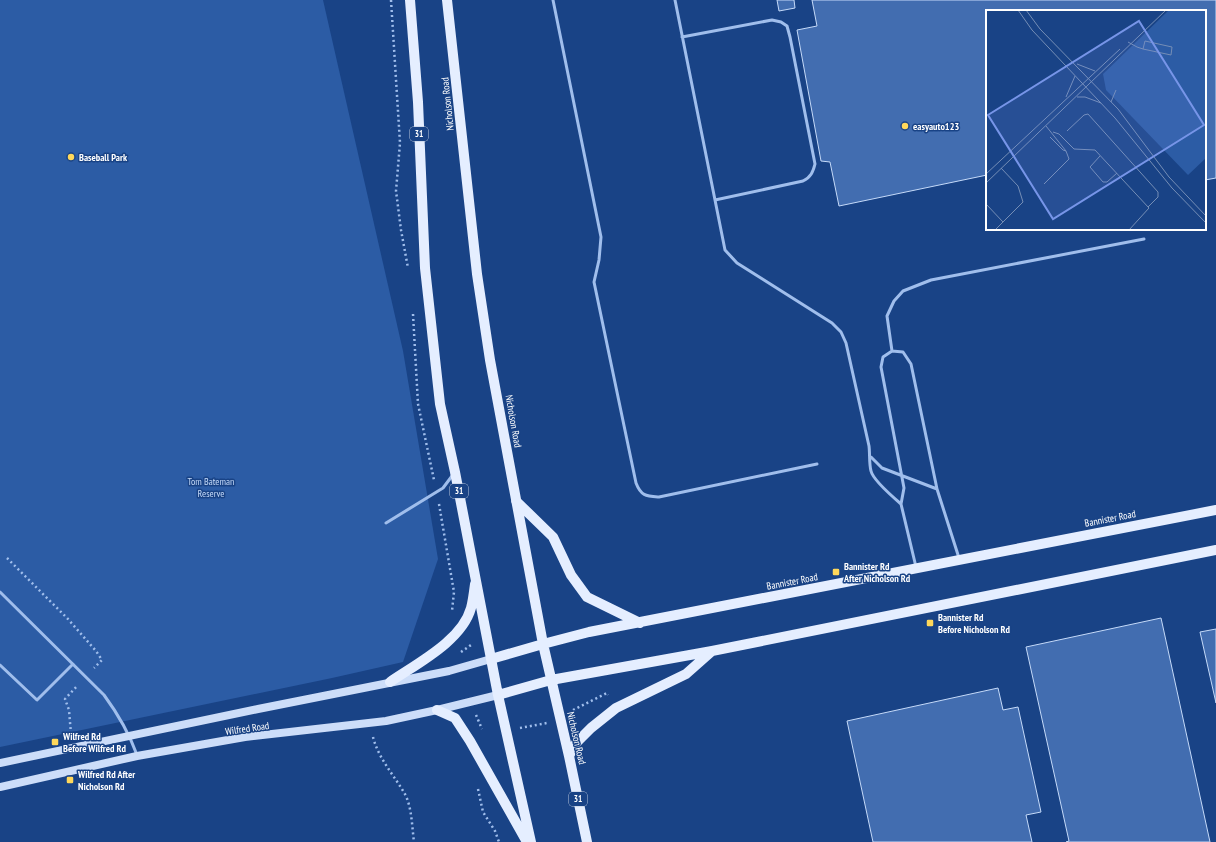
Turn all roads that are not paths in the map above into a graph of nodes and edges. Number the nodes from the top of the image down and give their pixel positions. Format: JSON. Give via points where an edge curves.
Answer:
{"nodes":[{"id":1,"x":410,"y":0,"type":"edge"},
{"id":2,"x":448,"y":0,"type":"edge"},
{"id":3,"x":553,"y":0,"type":"edge"},
{"id":4,"x":675,"y":0,"type":"edge"},
{"id":5,"x":682,"y":37,"type":"junction"},
{"id":6,"x":715,"y":200,"type":"junction"},
{"id":7,"x":1144,"y":239,"type":"dead end"},
{"id":8,"x":892,"y":351,"type":"junction"},
{"id":9,"x":871,"y":457,"type":"junction"},
{"id":10,"x":817,"y":464,"type":"dead end"},
{"id":11,"x":455,"y":472,"type":"junction"},
{"id":12,"x":901,"y":475,"type":"junction"},
{"id":13,"x":937,"y":489,"type":"junction"},
{"id":14,"x":516,"y":501,"type":"junction"},
{"id":15,"x":901,"y":504,"type":"junction"},
{"id":16,"x":1216,"y":510,"type":"edge"},
{"id":17,"x":386,"y":523,"type":"dead end"},
{"id":18,"x":1216,"y":550,"type":"edge"},
{"id":19,"x":960,"y":560,"type":"junction"},
{"id":20,"x":916,"y":569,"type":"junction"},
{"id":21,"x":476,"y":578,"type":"junction"},
{"id":22,"x":0,"y":592,"type":"edge"},
{"id":23,"x":640,"y":623,"type":"junction"},
{"id":24,"x":543,"y":644,"type":"junction"},
{"id":25,"x":712,"y":651,"type":"junction"},
{"id":26,"x":491,"y":659,"type":"junction"},
{"id":27,"x":73,"y":664,"type":"junction"},
{"id":28,"x":0,"y":665,"type":"edge"},
{"id":29,"x":551,"y":680,"type":"junction"},
{"id":30,"x":390,"y":682,"type":"junction"},
{"id":31,"x":498,"y":695,"type":"junction"},
{"id":32,"x":437,"y":710,"type":"junction"},
{"id":33,"x":131,"y":736,"type":"junction"},
{"id":34,"x":137,"y":756,"type":"junction"},
{"id":35,"x":569,"y":756,"type":"junction"},
{"id":36,"x":0,"y":763,"type":"edge"},
{"id":37,"x":0,"y":787,"type":"edge"},
{"id":38,"x":527,"y":842,"type":"edge"},
{"id":39,"x":531,"y":842,"type":"edge"},
{"id":40,"x":587,"y":842,"type":"edge"}],
"edges":[{"from":1,"to":11,"type":"main road","number":"31","via":[[418,102],[425,268],[440,404]]},
{"from":2,"to":14,"type":"main road","name":"Nicholson Road","number":"31","via":[[477,274]]},
{"from":3,"to":10,"type":"lane","via":[[601,237],[594,282],[639,491],[647,496],[659,497]]},
{"from":4,"to":5,"type":"lane"},
{"from":5,"to":6,"type":"lane"},
{"from":5,"to":6,"type":"lane","via":[[772,20],[787,26],[790,37],[815,164],[813,171],[803,181]]},
{"from":6,"to":9,"type":"lane","via":[[725,250],[737,263],[832,323],[841,332],[846,343]]},
{"from":7,"to":8,"type":"lane","via":[[931,280],[903,292],[894,301],[887,316]]},
{"from":8,"to":12,"type":"lane","via":[[883,357],[881,367]]},
{"from":8,"to":13,"type":"lane","via":[[903,352],[911,364]]},
{"from":9,"to":12,"type":"lane","via":[[882,468]]},
{"from":9,"to":15,"type":"lane","via":[[871,473]]},
{"from":11,"to":17,"type":"lane","via":[[443,488]]},
{"from":11,"to":21,"type":"main road","number":"31"},
{"from":12,"to":13,"type":"lane"},
{"from":12,"to":15,"type":"lane","via":[[904,488]]},
{"from":13,"to":19,"type":"lane"},
{"from":14,"to":23,"type":"main road","via":[[552,537],[571,575],[587,598]]},
{"from":14,"to":24,"type":"main road","name":"Nicholson Road","number":"31"},
{"from":15,"to":20,"type":"lane"},
{"from":16,"to":19,"type":"main road","name":"Bannister Road"},
{"from":18,"to":25,"type":"main road"},
{"from":19,"to":20,"type":"main road","name":"Bannister Road"},
{"from":20,"to":23,"type":"main road","name":"Bannister Road"},
{"from":21,"to":26,"type":"main road","number":"31"},
{"from":21,"to":30,"type":"main road","via":[[471,609],[464,623],[448,642]]},
{"from":22,"to":27,"type":"lane"},
{"from":23,"to":24,"type":"main road","name":"Bannister Road"},
{"from":24,"to":26,"type":"main road","name":"Bannister Road"},
{"from":24,"to":29,"type":"main road","name":"Nicholson Road","number":"31"},
{"from":25,"to":29,"type":"main road"},
{"from":25,"to":35,"type":"main road","via":[[686,674],[616,708],[576,743]]},
{"from":26,"to":30,"type":"main road","name":"Wilfred Road","via":[[449,671]]},
{"from":26,"to":31,"type":"main road","number":"31"},
{"from":27,"to":28,"type":"lane","via":[[37,700]]},
{"from":27,"to":33,"type":"lane","via":[[104,695]]},
{"from":29,"to":31,"type":"main road"},
{"from":29,"to":35,"type":"main road","name":"Nicholson Road","number":"31"},
{"from":30,"to":33,"type":"main road","name":"Wilfred Road"},
{"from":31,"to":32,"type":"main road","name":"Wilfred Road"},
{"from":31,"to":39,"type":"main road","number":"31"},
{"from":32,"to":34,"type":"main road","name":"Wilfred Road","via":[[386,721],[245,737]]},
{"from":32,"to":38,"type":"main road","via":[[455,718]]},
{"from":33,"to":34,"type":"lane"},
{"from":33,"to":36,"type":"main road","name":"Wilfred Road"},
{"from":34,"to":37,"type":"main road","name":"Wilfred Road"},
{"from":35,"to":40,"type":"main road","name":"Nicholson Road","number":"31"}]}
